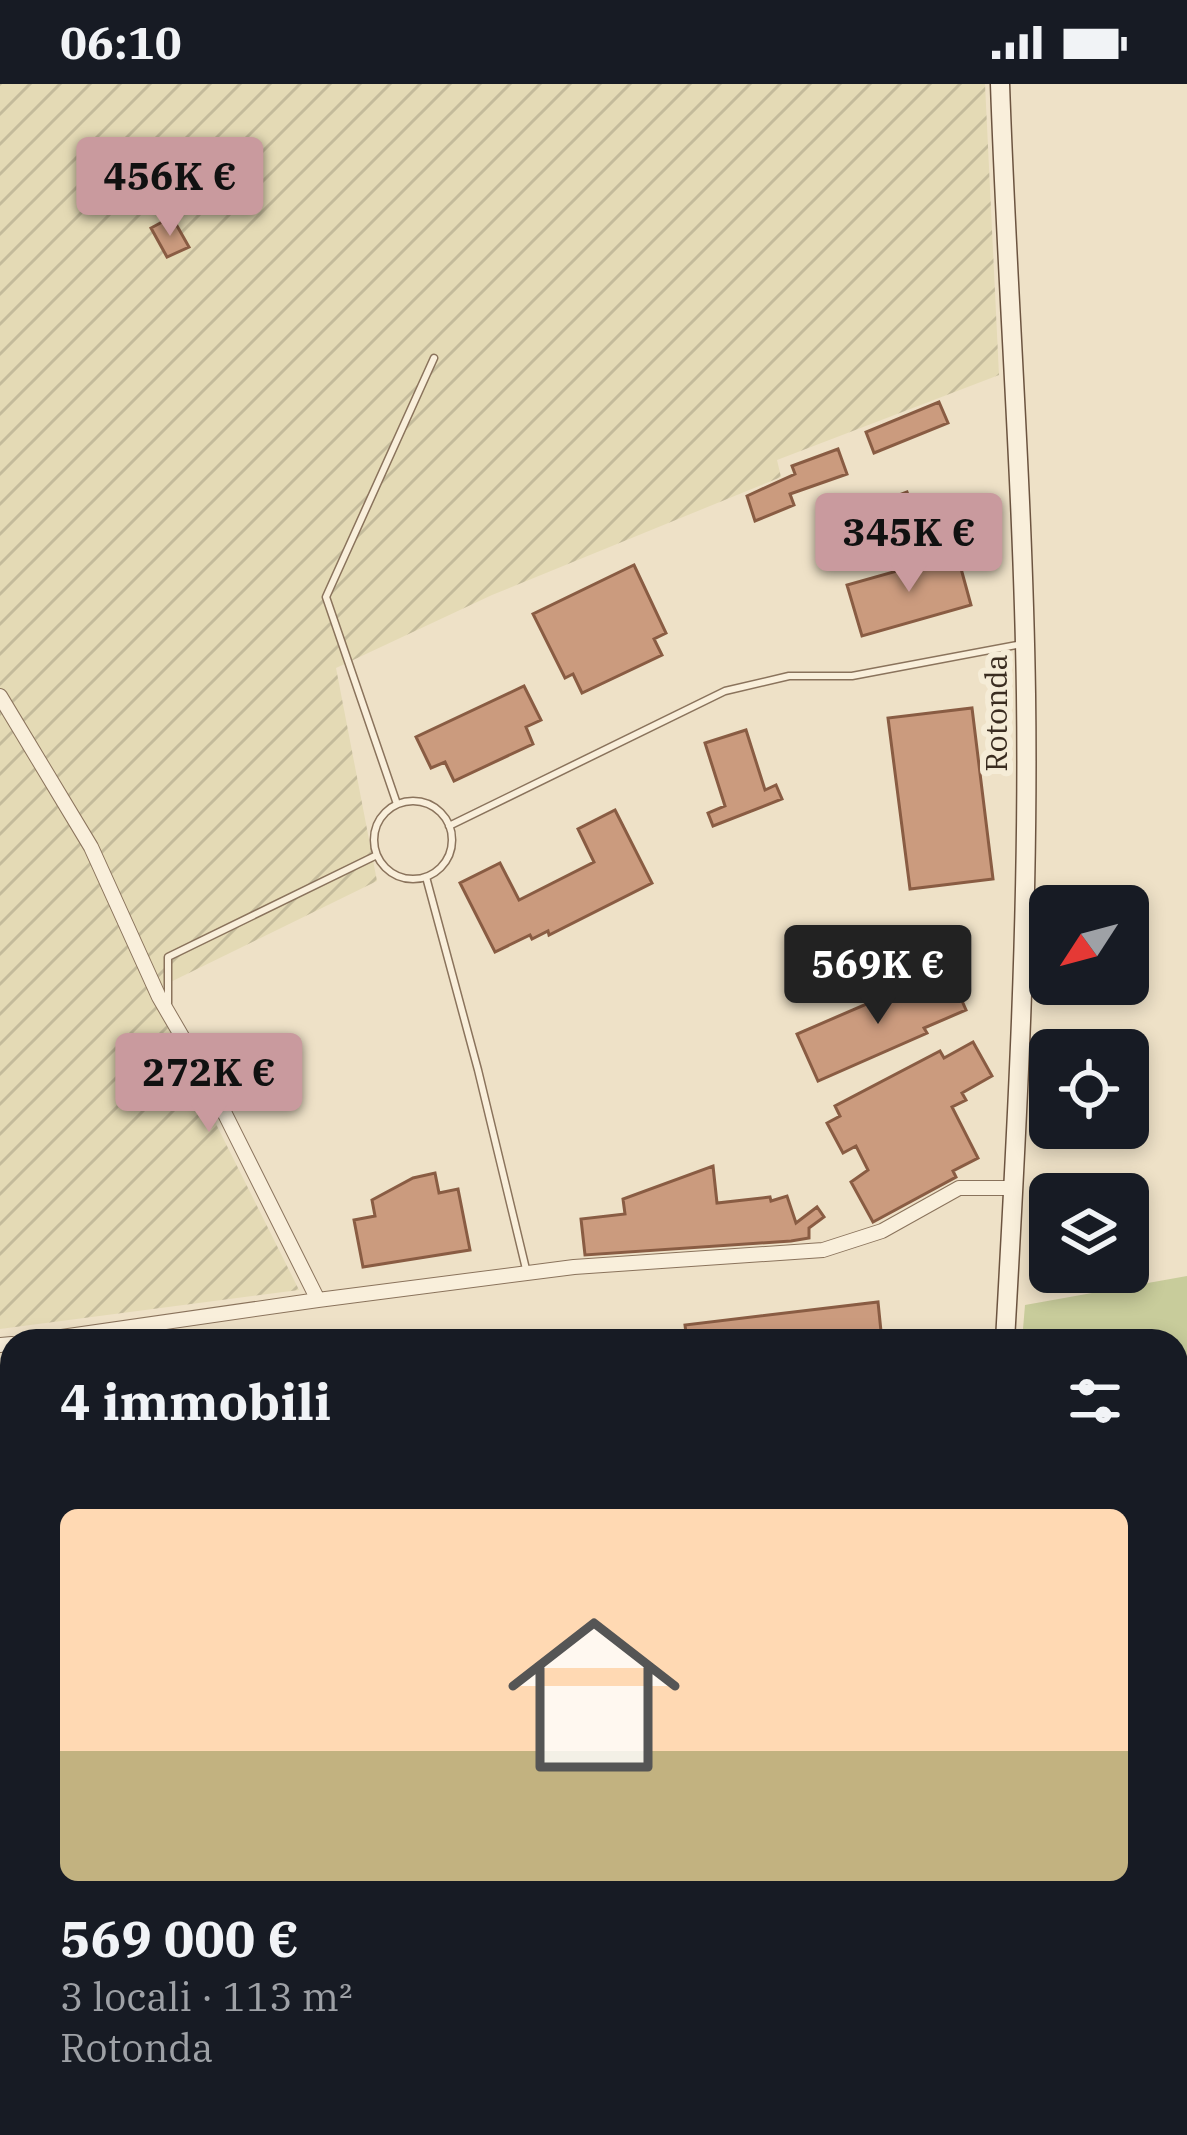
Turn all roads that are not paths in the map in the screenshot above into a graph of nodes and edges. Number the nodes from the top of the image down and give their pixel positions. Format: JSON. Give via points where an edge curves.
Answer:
{"nodes":[{"id":1,"x":1000,"y":84,"type":"edge"},
{"id":2,"x":434,"y":358,"type":"dead end"},
{"id":3,"x":1025,"y":643,"type":"junction"},
{"id":4,"x":0,"y":696,"type":"edge"},
{"id":5,"x":397,"y":804,"type":"junction"},
{"id":6,"x":449,"y":826,"type":"junction"},
{"id":7,"x":377,"y":854,"type":"junction"},
{"id":8,"x":426,"y":877,"type":"junction"},
{"id":9,"x":167,"y":1012,"type":"junction"},
{"id":10,"x":1013,"y":1188,"type":"junction"},
{"id":11,"x":527,"y":1274,"type":"junction"},
{"id":12,"x":319,"y":1300,"type":"junction"},
{"id":13,"x":117,"y":1329,"type":"edge"},
{"id":14,"x":1006,"y":1329,"type":"edge"}],
"edges":[{"from":1,"to":3,"type":"main road","name":"Rotonda"},
{"from":2,"to":5,"type":"lane","via":[[326,597]]},
{"from":3,"to":6,"type":"lane","via":[[725,692]]},
{"from":3,"to":10,"type":"main road","name":"Rotonda"},
{"from":4,"to":9,"type":"street","via":[[92,847]]},
{"from":5,"to":6,"type":"lane","via":[[434,807]]},
{"from":5,"to":7,"type":"lane","via":[[378,822]]},
{"from":6,"to":8,"type":"lane","via":[[445,862]]},
{"from":7,"to":8,"type":"lane","via":[[399,877]]},
{"from":7,"to":9,"type":"lane","via":[[168,957]]},
{"from":8,"to":11,"type":"lane"},
{"from":9,"to":12,"type":"street"},
{"from":10,"to":11,"type":"street","via":[[958,1188],[882,1231],[823,1250]]},
{"from":10,"to":14,"type":"main road","name":"Rotonda"},
{"from":11,"to":12,"type":"street"},
{"from":12,"to":13,"type":"street"}]}
